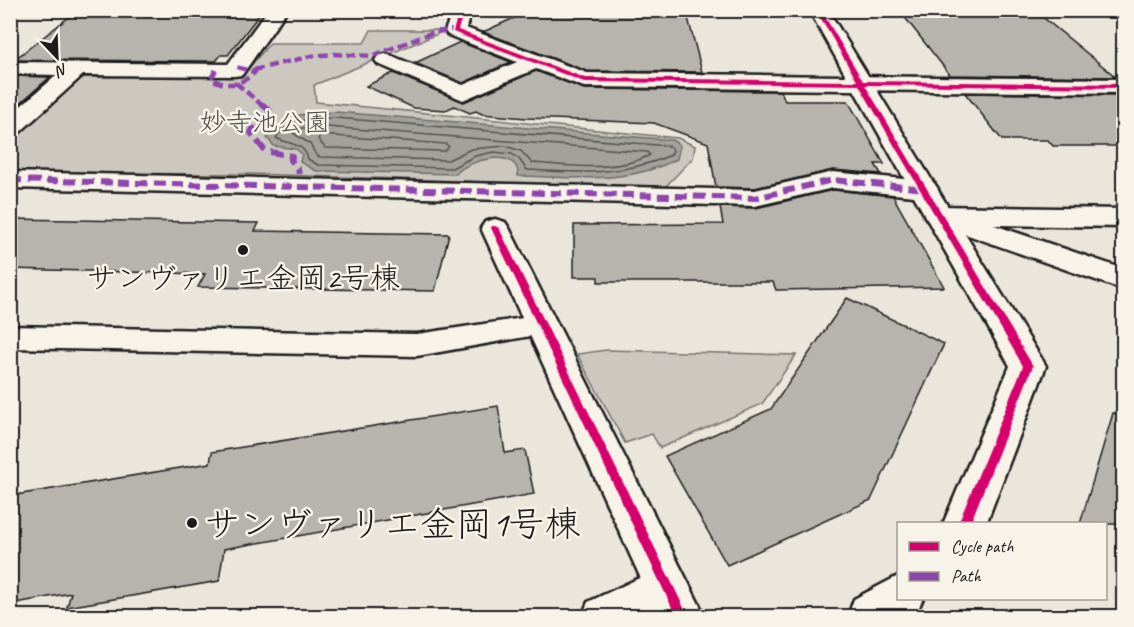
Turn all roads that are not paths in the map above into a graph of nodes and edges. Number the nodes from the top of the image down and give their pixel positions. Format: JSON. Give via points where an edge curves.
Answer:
{"nodes":[{"id":1,"x":278,"y":10,"type":"edge"},
{"id":2,"x":462,"y":10,"type":"edge"},
{"id":3,"x":818,"y":10,"type":"edge"},
{"id":4,"x":385,"y":60,"type":"dead end"},
{"id":5,"x":534,"y":62,"type":"junction"},
{"id":6,"x":10,"y":68,"type":"edge"},
{"id":7,"x":77,"y":69,"type":"junction"},
{"id":8,"x":862,"y":85,"type":"junction"},
{"id":9,"x":1124,"y":86,"type":"edge"},
{"id":10,"x":10,"y":128,"type":"edge"},
{"id":11,"x":10,"y":180,"type":"edge"},
{"id":12,"x":931,"y":202,"type":"junction"},
{"id":13,"x":1124,"y":218,"type":"edge"},
{"id":14,"x":495,"y":228,"type":"dead end"},
{"id":15,"x":1124,"y":280,"type":"edge"},
{"id":16,"x":543,"y":325,"type":"junction"},
{"id":17,"x":10,"y":337,"type":"edge"},
{"id":18,"x":965,"y":522,"type":"edge"},
{"id":19,"x":897,"y":600,"type":"edge"},
{"id":20,"x":673,"y":601,"type":"edge"},
{"id":21,"x":602,"y":616,"type":"edge"},
{"id":22,"x":871,"y":616,"type":"edge"}],
"edges":[{"from":1,"to":7,"type":"street","via":[[234,70]]},
{"from":2,"to":5,"type":"street","via":[[455,31]]},
{"from":3,"to":8,"type":"street"},
{"from":4,"to":5,"type":"street","via":[[463,93]]},
{"from":5,"to":8,"type":"street","via":[[584,81]]},
{"from":6,"to":7,"type":"street"},
{"from":7,"to":10,"type":"street"},
{"from":8,"to":9,"type":"street"},
{"from":8,"to":12,"type":"street"},
{"from":11,"to":12,"type":"street","via":[[755,198],[833,180]]},
{"from":12,"to":13,"type":"street"},
{"from":12,"to":15,"type":"street"},
{"from":12,"to":18,"type":"street","via":[[1028,366]]},
{"from":14,"to":16,"type":"street"},
{"from":16,"to":17,"type":"lane","via":[[417,345]]},
{"from":16,"to":20,"type":"street"},
{"from":19,"to":22,"type":"street"},
{"from":20,"to":21,"type":"lane"}]}
